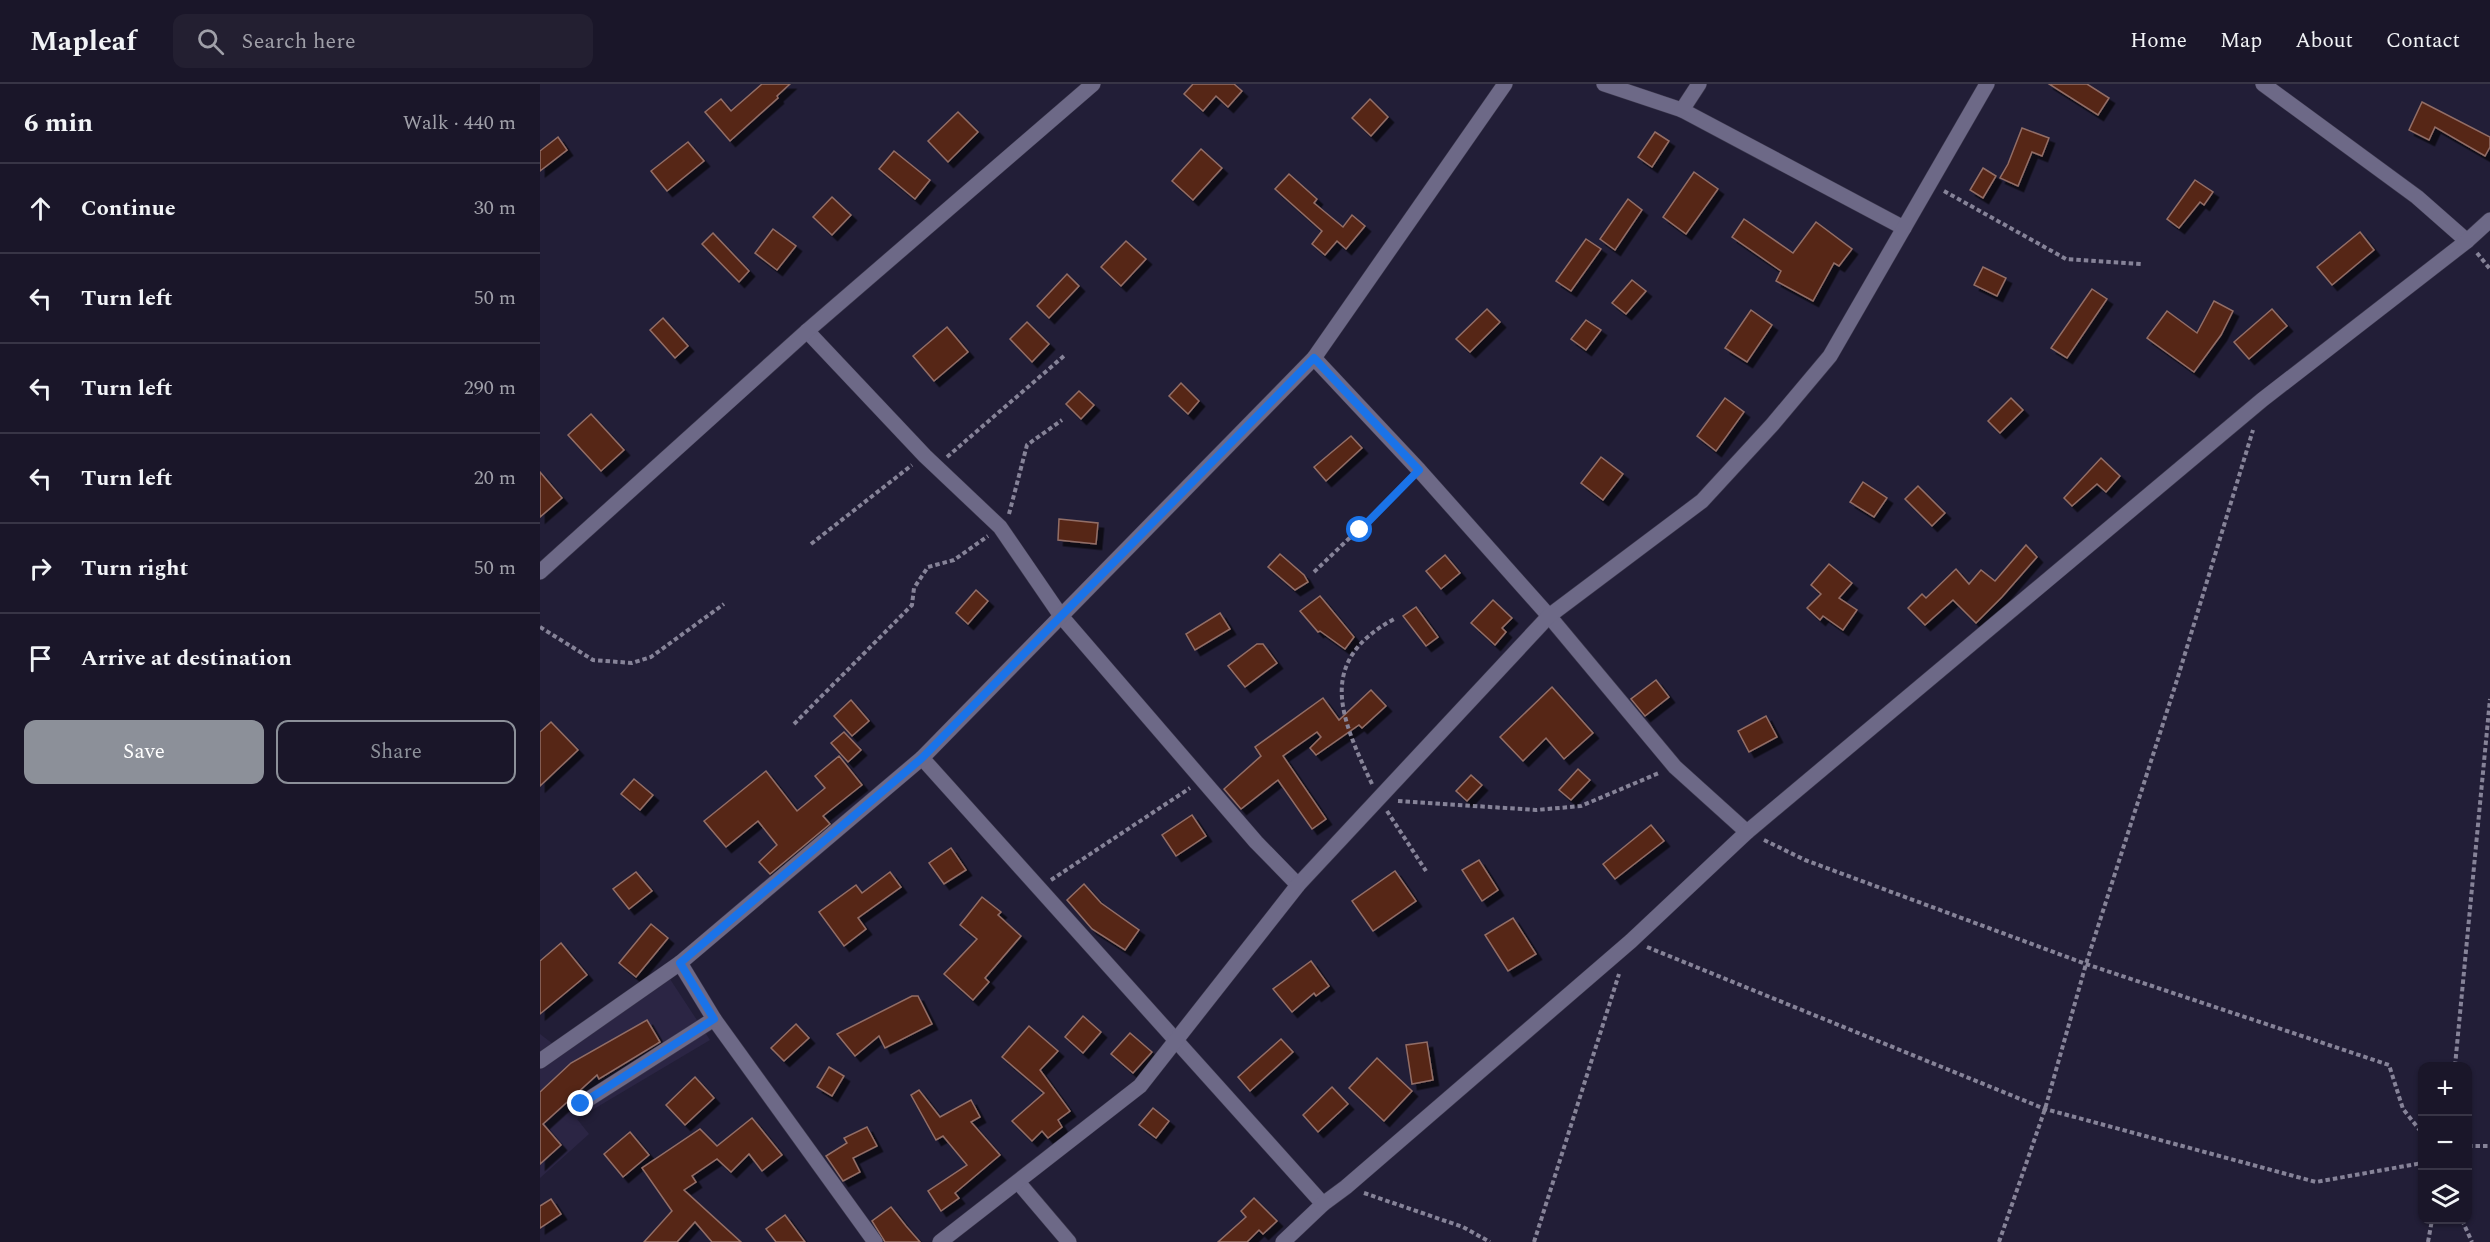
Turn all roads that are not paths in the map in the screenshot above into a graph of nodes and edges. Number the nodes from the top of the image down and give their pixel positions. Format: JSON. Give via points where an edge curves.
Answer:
{"nodes":[{"id":1,"x":1505,"y":84,"type":"edge"},
{"id":2,"x":1604,"y":84,"type":"edge"},
{"id":3,"x":1700,"y":84,"type":"edge"},
{"id":4,"x":1987,"y":84,"type":"edge"},
{"id":5,"x":1090,"y":85,"type":"edge"},
{"id":6,"x":2272,"y":86,"type":"edge"},
{"id":7,"x":1682,"y":110,"type":"junction"},
{"id":8,"x":2490,"y":220,"type":"edge"},
{"id":9,"x":1904,"y":228,"type":"junction"},
{"id":10,"x":2467,"y":241,"type":"junction"},
{"id":11,"x":807,"y":331,"type":"junction"},
{"id":12,"x":1314,"y":358,"type":"junction"},
{"id":13,"x":540,"y":572,"type":"edge"},
{"id":14,"x":1061,"y":616,"type":"junction"},
{"id":15,"x":1549,"y":616,"type":"junction"},
{"id":16,"x":922,"y":758,"type":"junction"},
{"id":17,"x":1747,"y":832,"type":"junction"},
{"id":18,"x":1298,"y":885,"type":"junction"},
{"id":19,"x":680,"y":963,"type":"junction"},
{"id":20,"x":714,"y":1019,"type":"junction"},
{"id":21,"x":1176,"y":1042,"type":"junction"},
{"id":22,"x":540,"y":1061,"type":"edge"},
{"id":23,"x":581,"y":1104,"type":"dead end"},
{"id":24,"x":1018,"y":1182,"type":"junction"},
{"id":25,"x":1323,"y":1204,"type":"junction"},
{"id":26,"x":875,"y":1242,"type":"edge"},
{"id":27,"x":939,"y":1242,"type":"edge"},
{"id":28,"x":1069,"y":1242,"type":"edge"},
{"id":29,"x":1283,"y":1242,"type":"edge"}],
"edges":[{"from":1,"to":12,"type":"street"},
{"from":2,"to":7,"type":"street"},
{"from":3,"to":7,"type":"street"},
{"from":4,"to":9,"type":"street"},
{"from":5,"to":11,"type":"street"},
{"from":6,"to":10,"type":"street","via":[[2417,197]]},
{"from":7,"to":9,"type":"street"},
{"from":8,"to":10,"type":"street"},
{"from":9,"to":15,"type":"street","via":[[1830,356],[1772,425],[1702,501]]},
{"from":10,"to":17,"type":"street","via":[[2262,400]]},
{"from":11,"to":13,"type":"street"},
{"from":11,"to":14,"type":"street","via":[[925,456],[1000,526]]},
{"from":12,"to":14,"type":"street"},
{"from":12,"to":15,"type":"street"},
{"from":14,"to":16,"type":"street"},
{"from":14,"to":18,"type":"street","via":[[1256,842]]},
{"from":15,"to":17,"type":"street","via":[[1675,767]]},
{"from":15,"to":18,"type":"street"},
{"from":16,"to":19,"type":"street"},
{"from":16,"to":21,"type":"street"},
{"from":17,"to":25,"type":"street","via":[[1631,941]]},
{"from":18,"to":21,"type":"street"},
{"from":19,"to":20,"type":"street"},
{"from":19,"to":22,"type":"street"},
{"from":20,"to":23,"type":"street"},
{"from":20,"to":26,"type":"street"},
{"from":21,"to":24,"type":"street","via":[[1140,1086]]},
{"from":21,"to":25,"type":"street"},
{"from":24,"to":27,"type":"street"},
{"from":24,"to":28,"type":"street"},
{"from":25,"to":29,"type":"street"}]}
